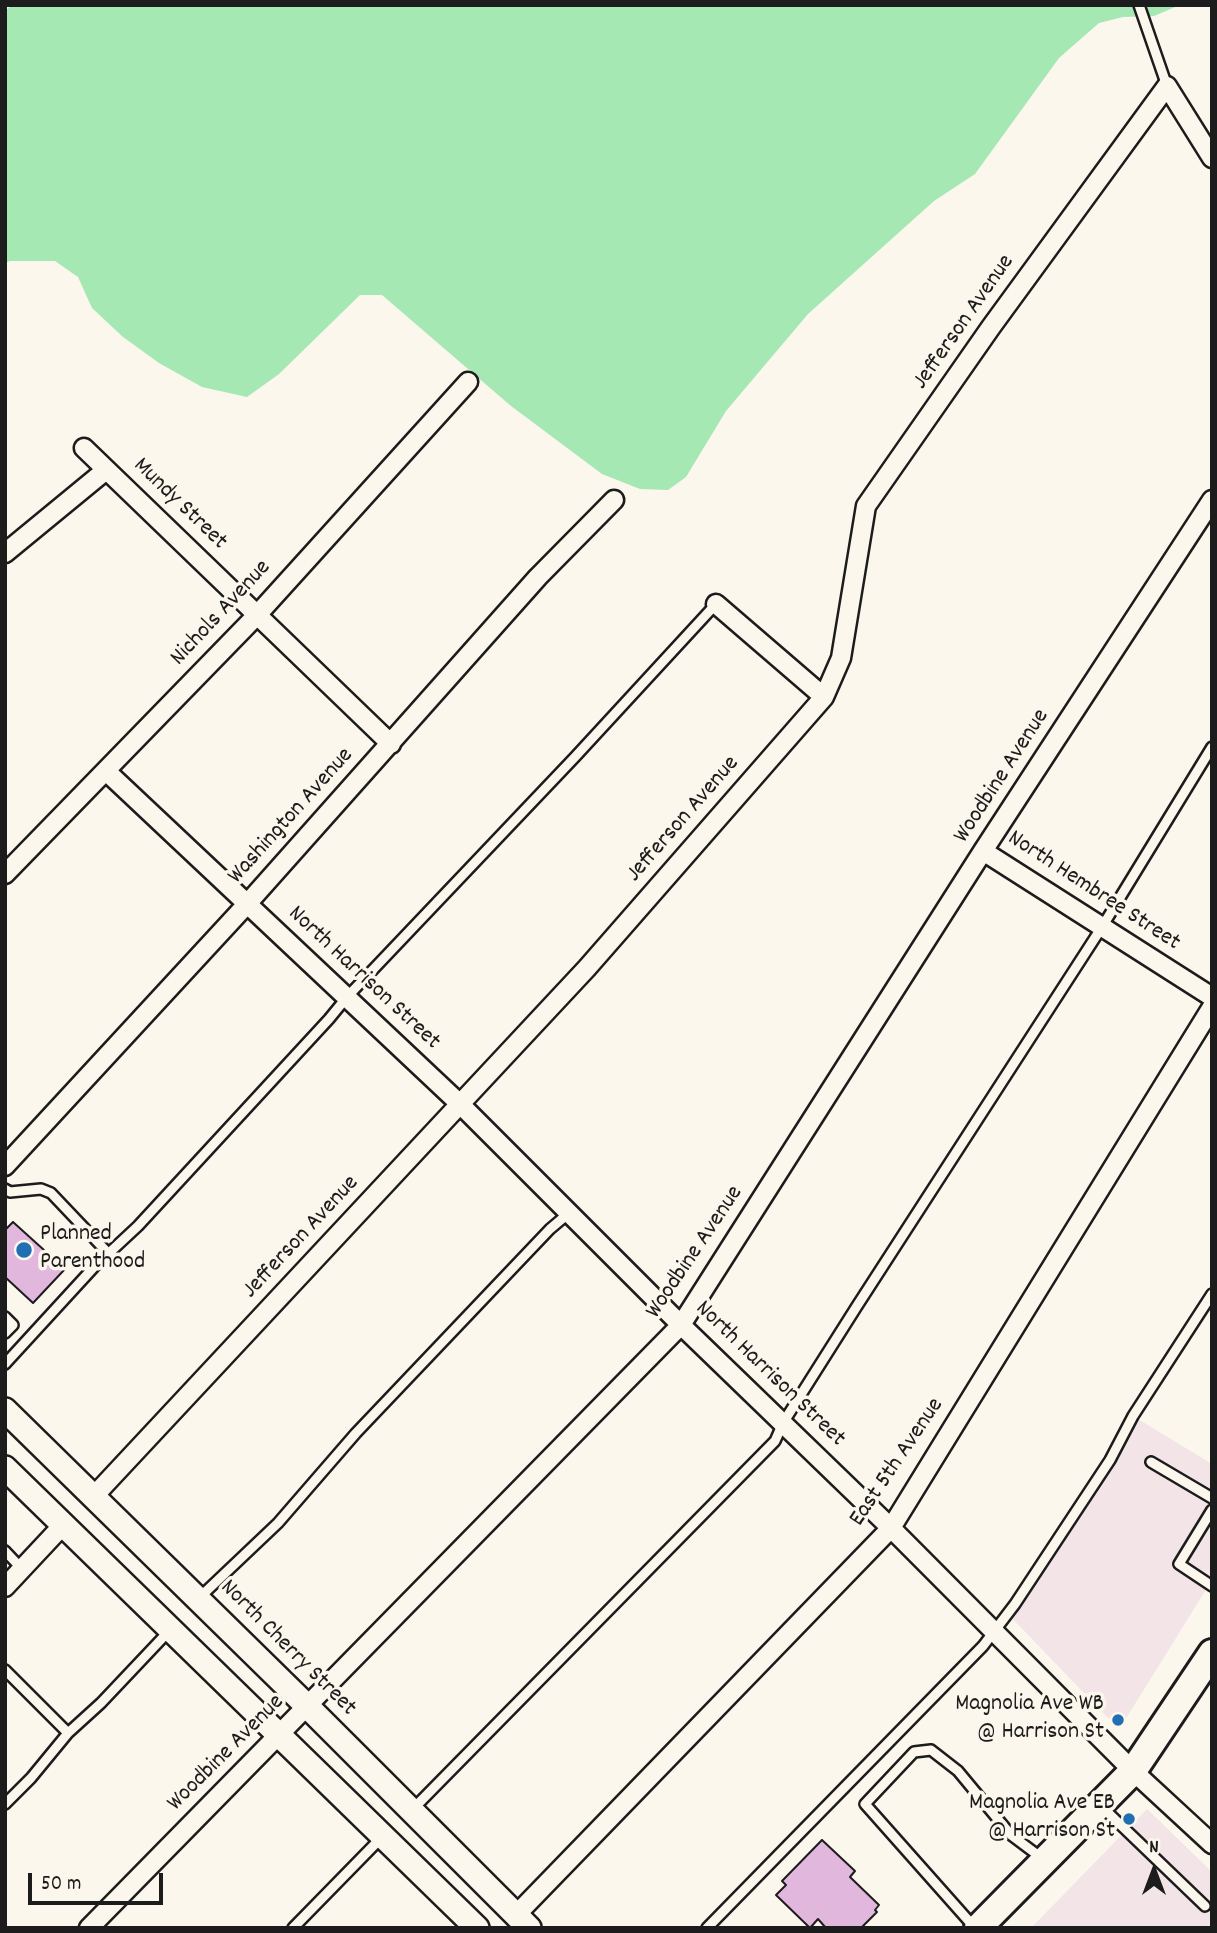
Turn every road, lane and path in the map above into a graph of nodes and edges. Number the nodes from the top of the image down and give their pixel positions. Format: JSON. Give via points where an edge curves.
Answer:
{"nodes":[{"id":1,"x":1139,"y":5,"type":"edge"},
{"id":2,"x":1167,"y":86,"type":"junction"},
{"id":3,"x":1212,"y":158,"type":"edge"},
{"id":4,"x":468,"y":382,"type":"dead end"},
{"id":5,"x":84,"y":448,"type":"dead end"},
{"id":6,"x":106,"y":470,"type":"junction"},
{"id":7,"x":614,"y":500,"type":"dead end"},
{"id":8,"x":1212,"y":500,"type":"edge"},
{"id":9,"x":5,"y":553,"type":"edge"},
{"id":10,"x":716,"y":604,"type":"joint"},
{"id":11,"x":257,"y":615,"type":"junction"},
{"id":12,"x":824,"y":697,"type":"junction"},
{"id":13,"x":391,"y":744,"type":"junction"},
{"id":14,"x":1212,"y":747,"type":"edge"},
{"id":15,"x":106,"y":771,"type":"junction"},
{"id":16,"x":984,"y":851,"type":"junction"},
{"id":17,"x":5,"y":874,"type":"edge"},
{"id":18,"x":247,"y":904,"type":"junction"},
{"id":19,"x":1102,"y":927,"type":"junction"},
{"id":20,"x":347,"y":997,"type":"junction"},
{"id":21,"x":1212,"y":997,"type":"edge"},
{"id":22,"x":1212,"y":1007,"type":"edge"},
{"id":23,"x":460,"y":1104,"type":"junction"},
{"id":24,"x":5,"y":1166,"type":"edge"},
{"id":25,"x":5,"y":1189,"type":"edge"},
{"id":26,"x":569,"y":1213,"type":"junction"},
{"id":27,"x":108,"y":1254,"type":"junction"},
{"id":28,"x":1212,"y":1294,"type":"edge"},
{"id":29,"x":5,"y":1317,"type":"edge"},
{"id":30,"x":681,"y":1325,"type":"junction"},
{"id":31,"x":5,"y":1333,"type":"edge"},
{"id":32,"x":5,"y":1364,"type":"edge"},
{"id":33,"x":5,"y":1410,"type":"edge"},
{"id":34,"x":783,"y":1423,"type":"junction"},
{"id":35,"x":1151,"y":1462,"type":"dead end"},
{"id":36,"x":5,"y":1468,"type":"edge"},
{"id":37,"x":94,"y":1496,"type":"junction"},
{"id":38,"x":1212,"y":1498,"type":"edge"},
{"id":39,"x":1212,"y":1510,"type":"edge"},
{"id":40,"x":63,"y":1525,"type":"junction"},
{"id":41,"x":891,"y":1528,"type":"junction"},
{"id":42,"x":5,"y":1551,"type":"edge"},
{"id":43,"x":22,"y":1569,"type":"junction"},
{"id":44,"x":1212,"y":1586,"type":"edge"},
{"id":45,"x":5,"y":1587,"type":"edge"},
{"id":46,"x":198,"y":1599,"type":"junction"},
{"id":47,"x":170,"y":1629,"type":"junction"},
{"id":48,"x":994,"y":1632,"type":"junction"},
{"id":49,"x":1212,"y":1653,"type":"edge"},
{"id":50,"x":5,"y":1670,"type":"edge"},
{"id":51,"x":309,"y":1707,"type":"junction"},
{"id":52,"x":68,"y":1733,"type":"junction"},
{"id":53,"x":280,"y":1735,"type":"junction"},
{"id":54,"x":1133,"y":1771,"type":"junction"},
{"id":55,"x":5,"y":1804,"type":"edge"},
{"id":56,"x":1099,"y":1805,"type":"junction"},
{"id":57,"x":411,"y":1811,"type":"junction"},
{"id":58,"x":382,"y":1838,"type":"junction"},
{"id":59,"x":1212,"y":1844,"type":"edge"},
{"id":60,"x":1045,"y":1860,"type":"junction"},
{"id":61,"x":1205,"y":1906,"type":"dead end"},
{"id":62,"x":523,"y":1921,"type":"edge"},
{"id":63,"x":89,"y":1928,"type":"edge"},
{"id":64,"x":293,"y":1928,"type":"edge"},
{"id":65,"x":477,"y":1928,"type":"edge"},
{"id":66,"x":707,"y":1928,"type":"edge"},
{"id":67,"x":976,"y":1928,"type":"edge"}],
"edges":[{"from":1,"to":2,"type":"lane"},
{"from":2,"to":3,"type":"street"},
{"from":2,"to":12,"type":"street","name":"Jefferson Avenue","via":[[866,506],[841,658]]},
{"from":4,"to":11,"type":"street","name":"Nichols Avenue"},
{"from":5,"to":6,"type":"street","name":"Mundy Street"},
{"from":6,"to":9,"type":"street"},
{"from":6,"to":11,"type":"street","name":"Mundy Street"},
{"from":7,"to":13,"type":"street","name":"Washington Avenue","via":[[538,577]]},
{"from":8,"to":16,"type":"street","name":"Woodbine Avenue"},
{"from":10,"to":12,"type":"street"},
{"from":10,"to":20,"type":"lane"},
{"from":11,"to":13,"type":"street","name":"Mundy Street"},
{"from":11,"to":15,"type":"street","name":"Nichols Avenue"},
{"from":12,"to":23,"type":"street","name":"Jefferson Avenue","via":[[587,968]]},
{"from":13,"to":18,"type":"street","name":"Washington Avenue"},
{"from":14,"to":19,"type":"lane"},
{"from":15,"to":17,"type":"street","name":"Nichols Avenue"},
{"from":15,"to":18,"type":"street","name":"North Harrison Street"},
{"from":16,"to":19,"type":"street","name":"North Hembree Street"},
{"from":16,"to":30,"type":"street","name":"Woodbine Avenue"},
{"from":18,"to":20,"type":"street","name":"North Harrison Street"},
{"from":18,"to":24,"type":"street","name":"Washington Avenue"},
{"from":19,"to":21,"type":"street","name":"North Hembree Street"},
{"from":19,"to":34,"type":"lane"},
{"from":20,"to":23,"type":"street","name":"North Harrison Street"},
{"from":20,"to":27,"type":"lane"},
{"from":22,"to":41,"type":"street","name":"East 5th Avenue"},
{"from":23,"to":26,"type":"street","name":"North Harrison Street"},
{"from":23,"to":37,"type":"street","name":"Jefferson Avenue"},
{"from":25,"to":27,"type":"lane","via":[[51,1193]]},
{"from":26,"to":30,"type":"street","name":"North Harrison Street"},
{"from":26,"to":46,"type":"lane","via":[[366,1423],[278,1523]]},
{"from":27,"to":32,"type":"lane"},
{"from":28,"to":48,"type":"lane","via":[[1110,1460]]},
{"from":29,"to":31,"type":"lane","via":[[13,1325]]},
{"from":30,"to":34,"type":"street","name":"North Harrison Street"},
{"from":30,"to":51,"type":"street","name":"Woodbine Avenue"},
{"from":33,"to":37,"type":"main road","name":"North Cherry Street"},
{"from":34,"to":41,"type":"street","name":"North Harrison Street"},
{"from":34,"to":57,"type":"lane","via":[[775,1441]]},
{"from":35,"to":38,"type":"lane"},
{"from":36,"to":40,"type":"main road"},
{"from":37,"to":46,"type":"main road","name":"North Cherry Street"},
{"from":39,"to":44,"type":"lane","via":[[1179,1564]]},
{"from":40,"to":43,"type":"street"},
{"from":40,"to":47,"type":"main road"},
{"from":41,"to":48,"type":"street","name":"North Harrison Street"},
{"from":41,"to":62,"type":"street","name":"East 5th Avenue"},
{"from":42,"to":43,"type":"lane"},
{"from":43,"to":45,"type":"street"},
{"from":46,"to":51,"type":"main road","name":"North Cherry Street"},
{"from":47,"to":52,"type":"lane"},
{"from":47,"to":53,"type":"main road"},
{"from":48,"to":54,"type":"street","name":"North Harrison Street"},
{"from":48,"to":66,"type":"lane"},
{"from":49,"to":54,"type":"main road"},
{"from":50,"to":52,"type":"lane"},
{"from":51,"to":53,"type":"street","name":"Woodbine Avenue"},
{"from":51,"to":57,"type":"main road","name":"North Cherry Street"},
{"from":52,"to":55,"type":"lane"},
{"from":53,"to":58,"type":"main road"},
{"from":53,"to":63,"type":"street","name":"Woodbine Avenue"},
{"from":54,"to":56,"type":"main road"},
{"from":54,"to":59,"type":"street","name":"North Harrison Street"},
{"from":56,"to":60,"type":"main road"},
{"from":56,"to":61,"type":"lane"},
{"from":57,"to":62,"type":"main road","name":"North Cherry Street"},
{"from":58,"to":64,"type":"lane"},
{"from":58,"to":65,"type":"main road"},
{"from":60,"to":67,"type":"main road"},
{"from":60,"to":67,"type":"lane","via":[[1011,1835],[958,1771],[931,1750],[914,1752],[865,1804]]}]}
